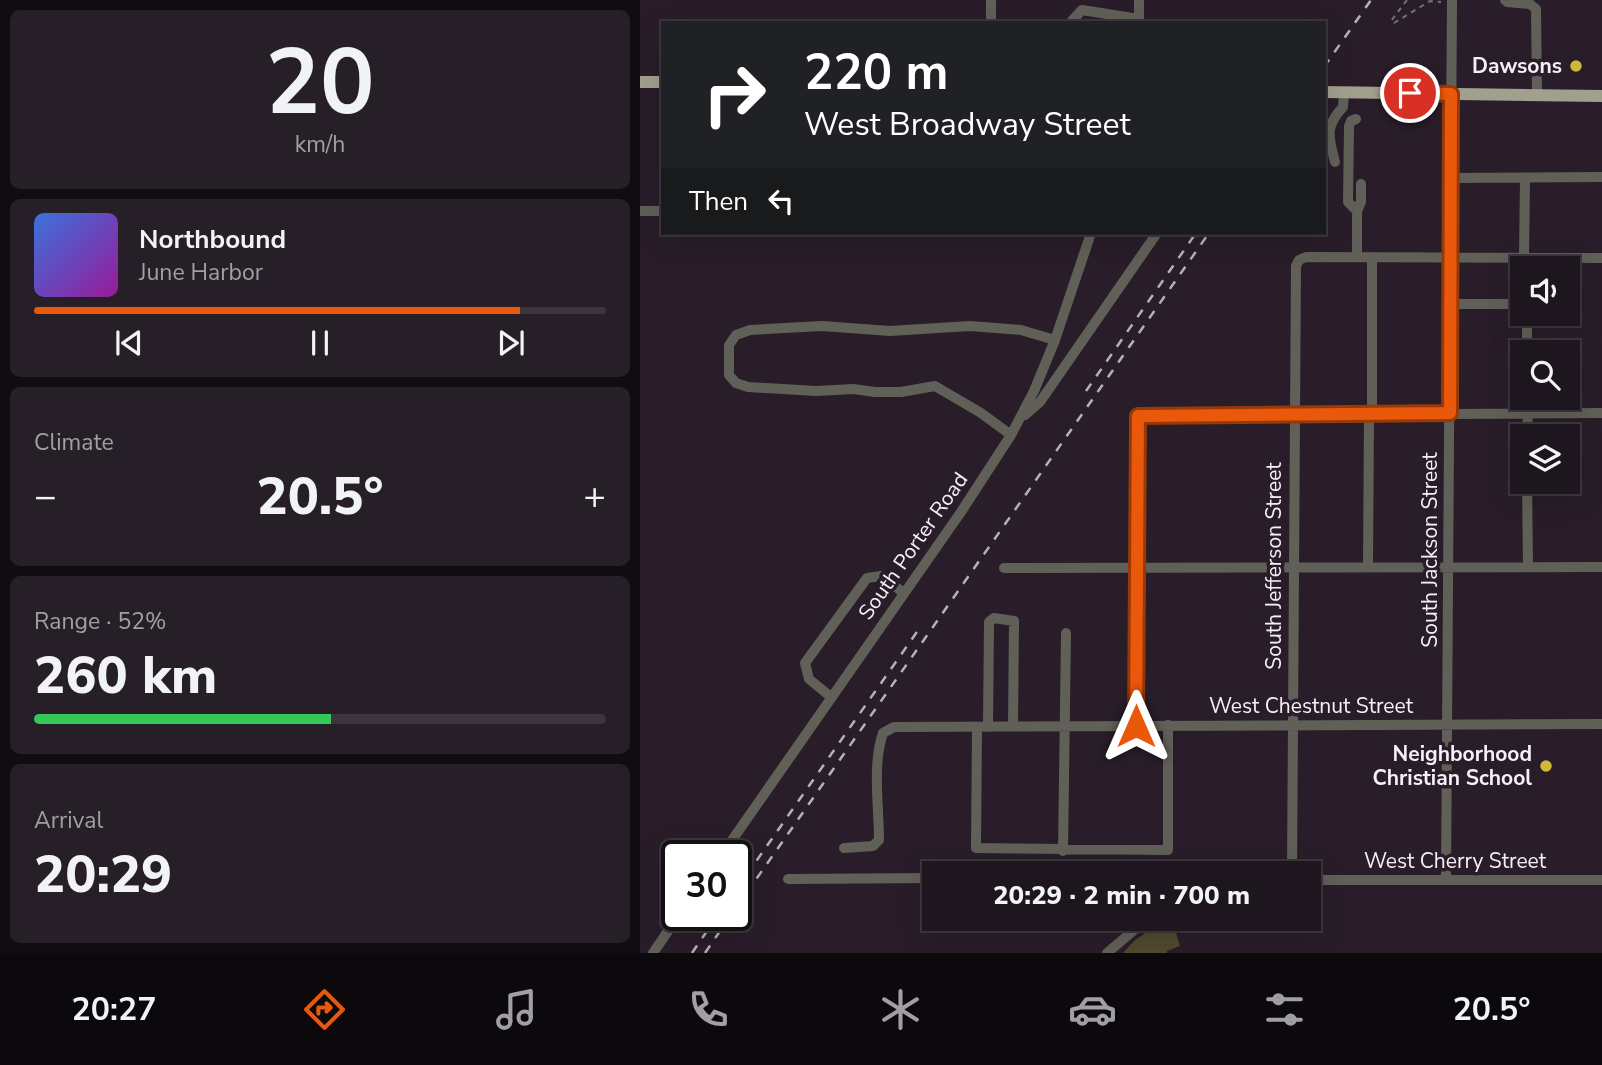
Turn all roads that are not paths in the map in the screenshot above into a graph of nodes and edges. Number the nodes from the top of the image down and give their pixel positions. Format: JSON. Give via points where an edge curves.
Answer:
{"nodes":[{"id":1,"x":991,"y":0,"type":"edge"},
{"id":2,"x":1139,"y":0,"type":"edge"},
{"id":3,"x":1452,"y":1,"type":"edge"},
{"id":4,"x":1506,"y":1,"type":"edge"},
{"id":5,"x":1121,"y":20,"type":"edge"},
{"id":6,"x":991,"y":21,"type":"edge"},
{"id":7,"x":1072,"y":21,"type":"edge"},
{"id":8,"x":1139,"y":21,"type":"edge"},
{"id":9,"x":640,"y":82,"type":"edge"},
{"id":10,"x":661,"y":82,"type":"edge"},
{"id":11,"x":1326,"y":92,"type":"edge"},
{"id":12,"x":1344,"y":92,"type":"junction"},
{"id":13,"x":1451,"y":94,"type":"junction"},
{"id":14,"x":1537,"y":95,"type":"junction"},
{"id":15,"x":1601,"y":96,"type":"edge"},
{"id":16,"x":1356,"y":119,"type":"dead end"},
{"id":17,"x":1335,"y":162,"type":"dead end"},
{"id":18,"x":1601,"y":177,"type":"edge"},
{"id":19,"x":1451,"y":178,"type":"junction"},
{"id":20,"x":1525,"y":179,"type":"junction"},
{"id":21,"x":1361,"y":184,"type":"dead end"},
{"id":22,"x":1355,"y":208,"type":"junction"},
{"id":23,"x":640,"y":211,"type":"edge"},
{"id":24,"x":661,"y":211,"type":"edge"},
{"id":25,"x":1090,"y":235,"type":"edge"},
{"id":26,"x":1156,"y":235,"type":"edge"},
{"id":27,"x":1527,"y":256,"type":"edge"},
{"id":28,"x":1357,"y":257,"type":"junction"},
{"id":29,"x":1451,"y":257,"type":"junction"},
{"id":30,"x":1372,"y":258,"type":"junction"},
{"id":31,"x":1601,"y":258,"type":"edge"},
{"id":32,"x":1580,"y":259,"type":"edge"},
{"id":33,"x":1510,"y":260,"type":"edge"},
{"id":34,"x":1451,"y":304,"type":"junction"},
{"id":35,"x":1510,"y":304,"type":"edge"},
{"id":36,"x":1055,"y":340,"type":"junction"},
{"id":37,"x":1528,"y":410,"type":"edge"},
{"id":38,"x":1450,"y":413,"type":"junction"},
{"id":39,"x":1528,"y":413,"type":"junction"},
{"id":40,"x":1601,"y":413,"type":"edge"},
{"id":41,"x":1294,"y":414,"type":"junction"},
{"id":42,"x":1370,"y":414,"type":"junction"},
{"id":43,"x":1018,"y":422,"type":"junction"},
{"id":44,"x":1528,"y":424,"type":"edge"},
{"id":45,"x":1011,"y":435,"type":"junction"},
{"id":46,"x":1527,"y":494,"type":"edge"},
{"id":47,"x":1368,"y":566,"type":"junction"},
{"id":48,"x":1137,"y":567,"type":"junction"},
{"id":49,"x":1449,"y":567,"type":"junction"},
{"id":50,"x":1528,"y":567,"type":"junction"},
{"id":51,"x":1601,"y":567,"type":"edge"},
{"id":52,"x":1004,"y":568,"type":"dead end"},
{"id":53,"x":1293,"y":568,"type":"junction"},
{"id":54,"x":904,"y":593,"type":"junction"},
{"id":55,"x":1066,"y":633,"type":"dead end"},
{"id":56,"x":831,"y":697,"type":"junction"},
{"id":57,"x":1293,"y":724,"type":"junction"},
{"id":58,"x":1448,"y":724,"type":"junction"},
{"id":59,"x":1601,"y":724,"type":"edge"},
{"id":60,"x":1168,"y":725,"type":"junction"},
{"id":61,"x":1013,"y":726,"type":"junction"},
{"id":62,"x":1064,"y":726,"type":"junction"},
{"id":63,"x":1136,"y":726,"type":"junction"},
{"id":64,"x":982,"y":727,"type":"junction"},
{"id":65,"x":731,"y":840,"type":"edge"},
{"id":66,"x":844,"y":848,"type":"dead end"},
{"id":67,"x":1063,"y":851,"type":"junction"},
{"id":68,"x":1292,"y":861,"type":"edge"},
{"id":69,"x":922,"y":878,"type":"edge"},
{"id":70,"x":788,"y":879,"type":"dead end"},
{"id":71,"x":1321,"y":880,"type":"edge"},
{"id":72,"x":1446,"y":880,"type":"junction"},
{"id":73,"x":1601,"y":880,"type":"edge"},
{"id":74,"x":668,"y":931,"type":"edge"},
{"id":75,"x":1133,"y":931,"type":"edge"},
{"id":76,"x":653,"y":953,"type":"edge"},
{"id":77,"x":1107,"y":953,"type":"edge"}],
"edges":[{"from":1,"to":6,"type":"street"},
{"from":2,"to":8,"type":"street"},
{"from":3,"to":13,"type":"street","name":"South Jackson Street"},
{"from":4,"to":14,"type":"street","via":[[1536,9]]},
{"from":5,"to":7,"type":"street","via":[[1082,10]]},
{"from":5,"to":8,"type":"street"},
{"from":9,"to":10,"type":"main road"},
{"from":11,"to":12,"type":"main road"},
{"from":12,"to":13,"type":"main road"},
{"from":12,"to":17,"type":"street","via":[[1343,107],[1328,135]]},
{"from":13,"to":14,"type":"main road"},
{"from":13,"to":19,"type":"street","name":"South Jackson Street"},
{"from":14,"to":15,"type":"main road"},
{"from":16,"to":22,"type":"street","via":[[1349,126],[1348,202]]},
{"from":18,"to":20,"type":"street"},
{"from":19,"to":20,"type":"street"},
{"from":19,"to":29,"type":"street","name":"South Jackson Street"},
{"from":20,"to":27,"type":"street"},
{"from":21,"to":22,"type":"street","via":[[1361,202]]},
{"from":22,"to":28,"type":"street"},
{"from":23,"to":24,"type":"street"},
{"from":25,"to":36,"type":"street","name":"South Porter Road"},
{"from":26,"to":43,"type":"street","via":[[1040,401]]},
{"from":28,"to":30,"type":"street"},
{"from":28,"to":41,"type":"street","name":"South Jefferson Street","via":[[1306,257],[1296,266]]},
{"from":29,"to":30,"type":"street"},
{"from":29,"to":33,"type":"street"},
{"from":29,"to":34,"type":"street","name":"South Jackson Street"},
{"from":30,"to":42,"type":"street"},
{"from":31,"to":32,"type":"street"},
{"from":34,"to":35,"type":"street"},
{"from":34,"to":38,"type":"street","name":"South Jackson Street"},
{"from":36,"to":43,"type":"street","name":"South Porter Road"},
{"from":36,"to":45,"type":"street","via":[[1021,330],[970,326],[890,331],[822,326],[750,330],[736,335],[729,345],[729,375],[748,387],[901,392],[935,386]]},
{"from":37,"to":39,"type":"street"},
{"from":38,"to":39,"type":"street"},
{"from":38,"to":42,"type":"street"},
{"from":38,"to":49,"type":"street","name":"South Jackson Street"},
{"from":39,"to":40,"type":"street"},
{"from":39,"to":44,"type":"street"},
{"from":41,"to":42,"type":"street"},
{"from":41,"to":48,"type":"street","via":[[1138,416]]},
{"from":41,"to":53,"type":"street","name":"South Jefferson Street"},
{"from":42,"to":47,"type":"street"},
{"from":43,"to":45,"type":"street","name":"South Porter Road"},
{"from":45,"to":54,"type":"street","name":"South Porter Road"},
{"from":46,"to":50,"type":"street"},
{"from":47,"to":49,"type":"street"},
{"from":47,"to":53,"type":"street"},
{"from":48,"to":52,"type":"street"},
{"from":48,"to":53,"type":"street"},
{"from":48,"to":63,"type":"street"},
{"from":49,"to":50,"type":"street"},
{"from":49,"to":58,"type":"street","name":"South Jackson Street"},
{"from":50,"to":51,"type":"street"},
{"from":53,"to":57,"type":"street","name":"South Jefferson Street"},
{"from":54,"to":56,"type":"street","name":"South Porter Road"},
{"from":54,"to":56,"type":"street","via":[[882,576],[867,578],[806,663],[809,679]]},
{"from":55,"to":62,"type":"street"},
{"from":56,"to":65,"type":"street","name":"South Porter Road"},
{"from":57,"to":58,"type":"street","name":"West Chestnut Street"},
{"from":57,"to":60,"type":"street","name":"West Chestnut Street"},
{"from":57,"to":68,"type":"street","name":"South Jefferson Street"},
{"from":58,"to":59,"type":"street","name":"West Chestnut Street"},
{"from":58,"to":72,"type":"street","name":"South Jackson Street"},
{"from":60,"to":63,"type":"street","name":"West Chestnut Street"},
{"from":60,"to":67,"type":"street","via":[[1168,850]]},
{"from":61,"to":62,"type":"street","name":"West Chestnut Street"},
{"from":61,"to":64,"type":"street","name":"West Chestnut Street"},
{"from":61,"to":64,"type":"street","via":[[1014,621],[994,618],[989,622]]},
{"from":62,"to":63,"type":"street","name":"West Chestnut Street"},
{"from":62,"to":67,"type":"street"},
{"from":64,"to":66,"type":"street","name":"West Chestnut Street","via":[[894,727],[883,733],[878,758],[879,840],[873,846]]},
{"from":64,"to":67,"type":"street","via":[[976,848]]},
{"from":69,"to":70,"type":"street"},
{"from":71,"to":72,"type":"street","name":"West Cherry Street"},
{"from":72,"to":73,"type":"street","name":"West Cherry Street"},
{"from":74,"to":76,"type":"street"},
{"from":75,"to":77,"type":"street"}]}
